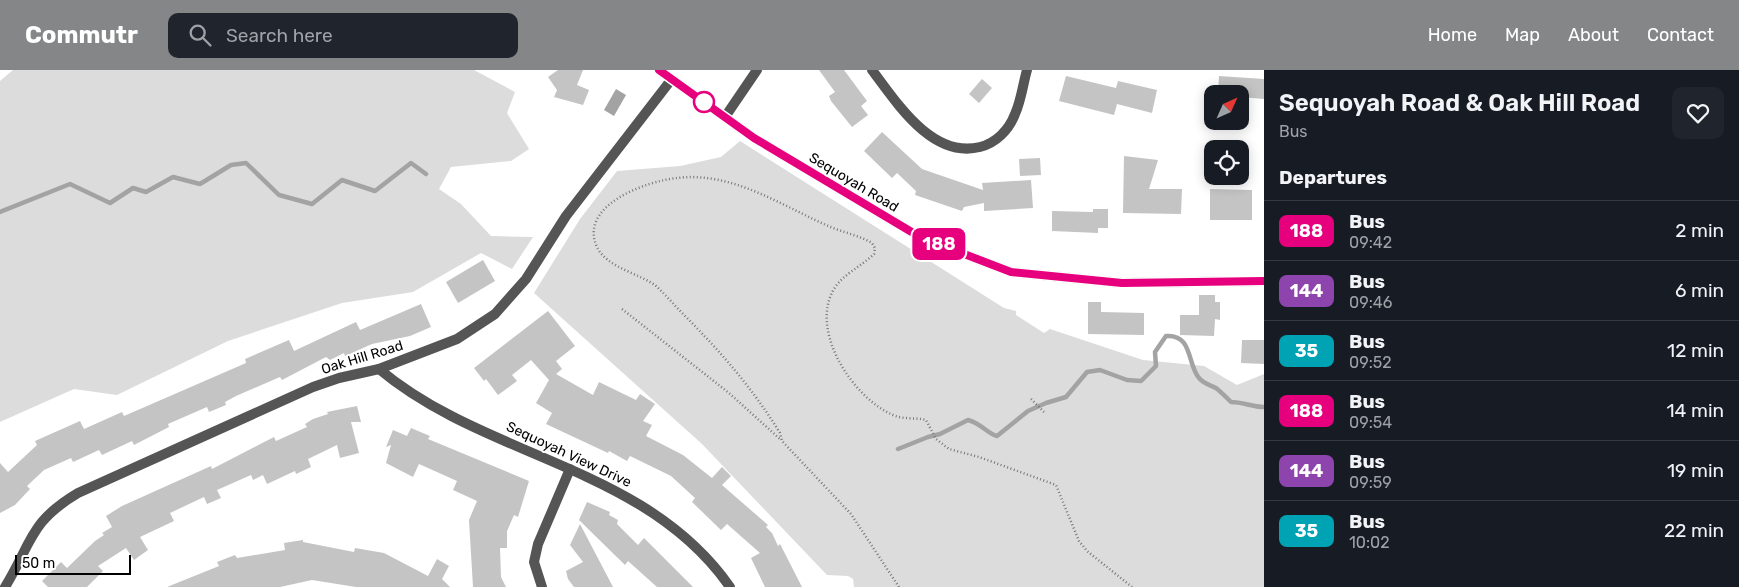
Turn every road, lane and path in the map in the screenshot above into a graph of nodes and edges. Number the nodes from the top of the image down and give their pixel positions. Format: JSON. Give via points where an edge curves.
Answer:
{"nodes":[{"id":1,"x":659,"y":70,"type":"edge"},
{"id":2,"x":758,"y":70,"type":"edge"},
{"id":3,"x":872,"y":70,"type":"edge"},
{"id":4,"x":1027,"y":70,"type":"edge"},
{"id":5,"x":671,"y":80,"type":"junction"},
{"id":6,"x":725,"y":116,"type":"junction"},
{"id":7,"x":1264,"y":281,"type":"edge"},
{"id":8,"x":622,"y":309,"type":"dead end"},
{"id":9,"x":380,"y":369,"type":"junction"},
{"id":10,"x":1031,"y":399,"type":"dead end"},
{"id":11,"x":1044,"y":412,"type":"dead end"},
{"id":12,"x":782,"y":441,"type":"junction"},
{"id":13,"x":570,"y":469,"type":"junction"},
{"id":14,"x":5,"y":587,"type":"edge"},
{"id":15,"x":542,"y":587,"type":"edge"},
{"id":16,"x":730,"y":587,"type":"edge"},
{"id":17,"x":898,"y":587,"type":"edge"},
{"id":18,"x":1132,"y":587,"type":"edge"}],
"edges":[{"from":1,"to":5,"type":"street","name":"Sequoyah Road"},
{"from":2,"to":6,"type":"street"},
{"from":3,"to":4,"type":"street","via":[[918,126],[955,148],[971,149],[990,144],[1003,134],[1015,115]]},
{"from":5,"to":6,"type":"street","name":"Sequoyah Road"},
{"from":5,"to":9,"type":"street","name":"Oak Hill Road","via":[[566,216],[526,278],[495,314],[457,339]]},
{"from":6,"to":7,"type":"street","name":"Sequoyah Road","via":[[754,138],[920,237],[1011,272],[1122,283]]},
{"from":8,"to":12,"type":"path","via":[[730,393]]},
{"from":9,"to":13,"type":"street","name":"Sequoyah View Drive","via":[[424,402]]},
{"from":9,"to":14,"type":"street","name":"Oak Hill Road","via":[[313,387],[78,493],[45,516]]},
{"from":10,"to":11,"type":"path"},
{"from":12,"to":17,"type":"path","via":[[847,509]]},
{"from":12,"to":18,"type":"path","via":[[755,394],[717,347],[657,287],[606,259],[597,248],[594,235],[597,223],[603,212],[621,195],[631,189],[672,178],[713,179],[773,198],[832,228],[872,243],[874,254],[837,285],[831,295],[828,319],[830,338],[844,369],[865,397],[894,416],[921,419],[931,425],[936,439],[949,449],[1056,485],[1079,541],[1087,552]]},
{"from":13,"to":15,"type":"street","via":[[538,544],[534,562]]},
{"from":13,"to":16,"type":"street","name":"Sequoyah View Drive","via":[[617,490],[659,516],[692,544]]}]}
